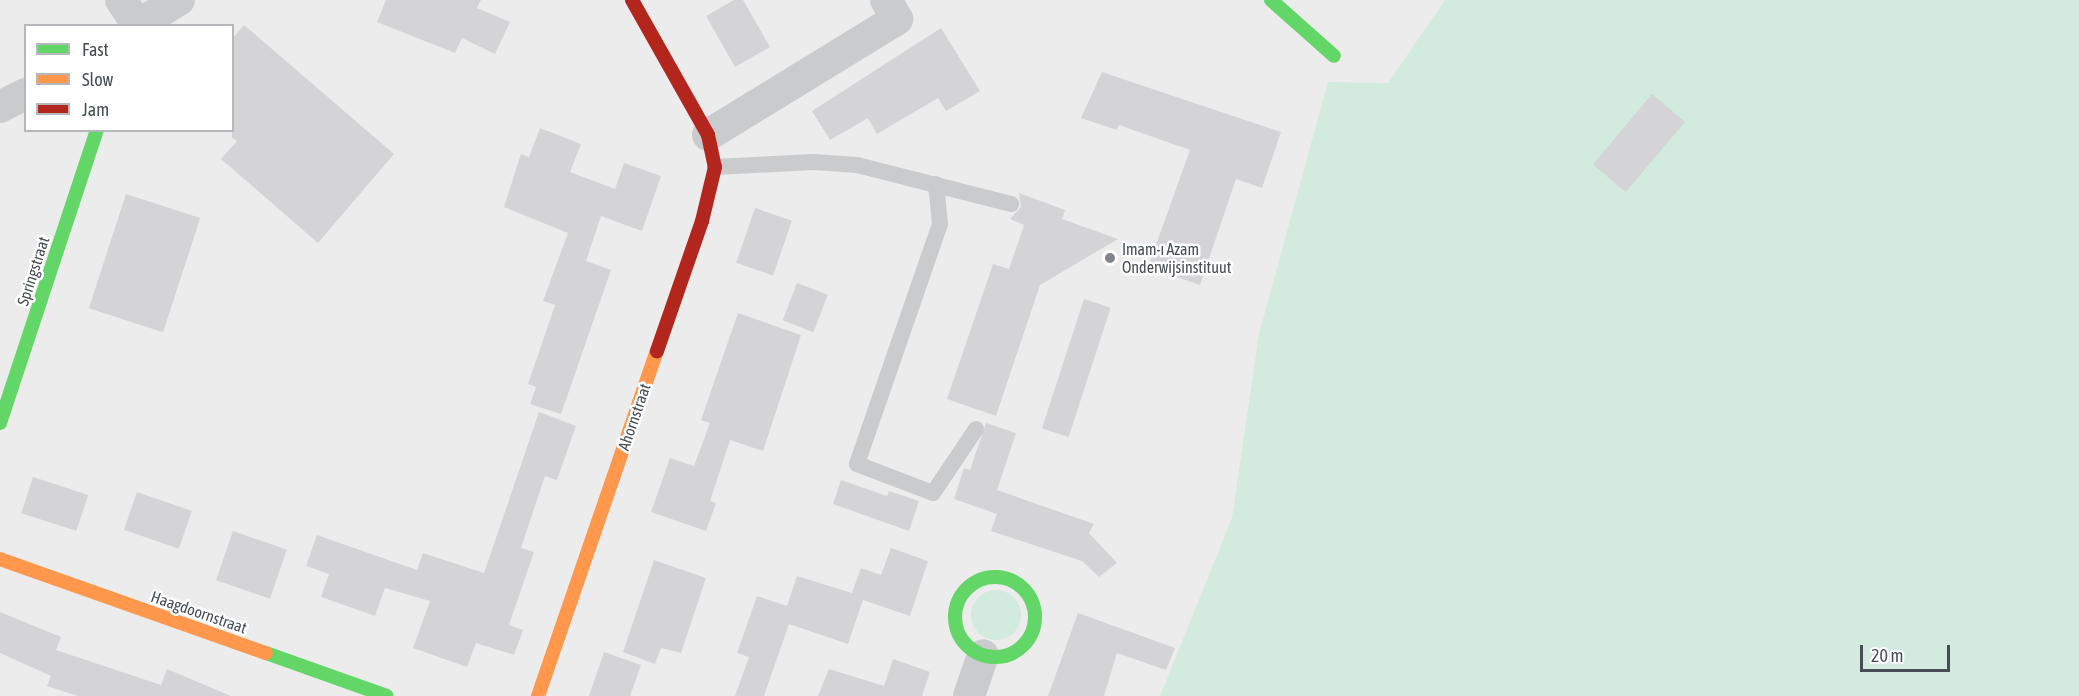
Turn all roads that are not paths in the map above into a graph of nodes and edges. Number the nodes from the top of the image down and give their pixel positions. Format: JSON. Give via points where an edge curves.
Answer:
{"nodes":[{"id":1,"x":179,"y":0,"type":"edge"},
{"id":2,"x":632,"y":0,"type":"edge"},
{"id":3,"x":886,"y":0,"type":"edge"},
{"id":4,"x":1271,"y":0,"type":"edge"},
{"id":5,"x":131,"y":17,"type":"edge"},
{"id":6,"x":1334,"y":56,"type":"dead end"},
{"id":7,"x":24,"y":95,"type":"edge"},
{"id":8,"x":0,"y":107,"type":"edge"},
{"id":9,"x":96,"y":132,"type":"edge"},
{"id":10,"x":708,"y":135,"type":"junction"},
{"id":11,"x":715,"y":167,"type":"junction"},
{"id":12,"x":936,"y":184,"type":"junction"},
{"id":13,"x":1011,"y":204,"type":"dead end"},
{"id":14,"x":7,"y":379,"type":"edge"},
{"id":15,"x":0,"y":423,"type":"edge"},
{"id":16,"x":976,"y":429,"type":"dead end"},
{"id":17,"x":0,"y":559,"type":"edge"},
{"id":18,"x":983,"y":655,"type":"junction"},
{"id":19,"x":387,"y":696,"type":"edge"},
{"id":20,"x":538,"y":696,"type":"edge"},
{"id":21,"x":969,"y":696,"type":"edge"}],
"edges":[{"from":1,"to":5,"type":"street"},
{"from":2,"to":10,"type":"street","name":"Ahornstraat"},
{"from":3,"to":10,"type":"street","via":[[897,19]]},
{"from":4,"to":6,"type":"street"},
{"from":7,"to":8,"type":"street"},
{"from":9,"to":14,"type":"street","name":"Springstraat"},
{"from":10,"to":11,"type":"street","name":"Ahornstraat"},
{"from":11,"to":12,"type":"lane","via":[[814,162],[857,165]]},
{"from":11,"to":20,"type":"street","name":"Ahornstraat","via":[[702,221]]},
{"from":12,"to":13,"type":"lane"},
{"from":12,"to":16,"type":"lane","via":[[940,224],[857,464],[933,493]]},
{"from":14,"to":15,"type":"street","name":"Springstraat"},
{"from":17,"to":19,"type":"street","name":"Haagdoornstraat"},
{"from":18,"to":18,"type":"street","via":[[999,657],[1018,650],[1029,639],[1035,622],[1033,603],[1011,580],[994,577],[975,582],[958,601],[955,618],[959,634],[968,647]]},
{"from":18,"to":21,"type":"street"}]}
